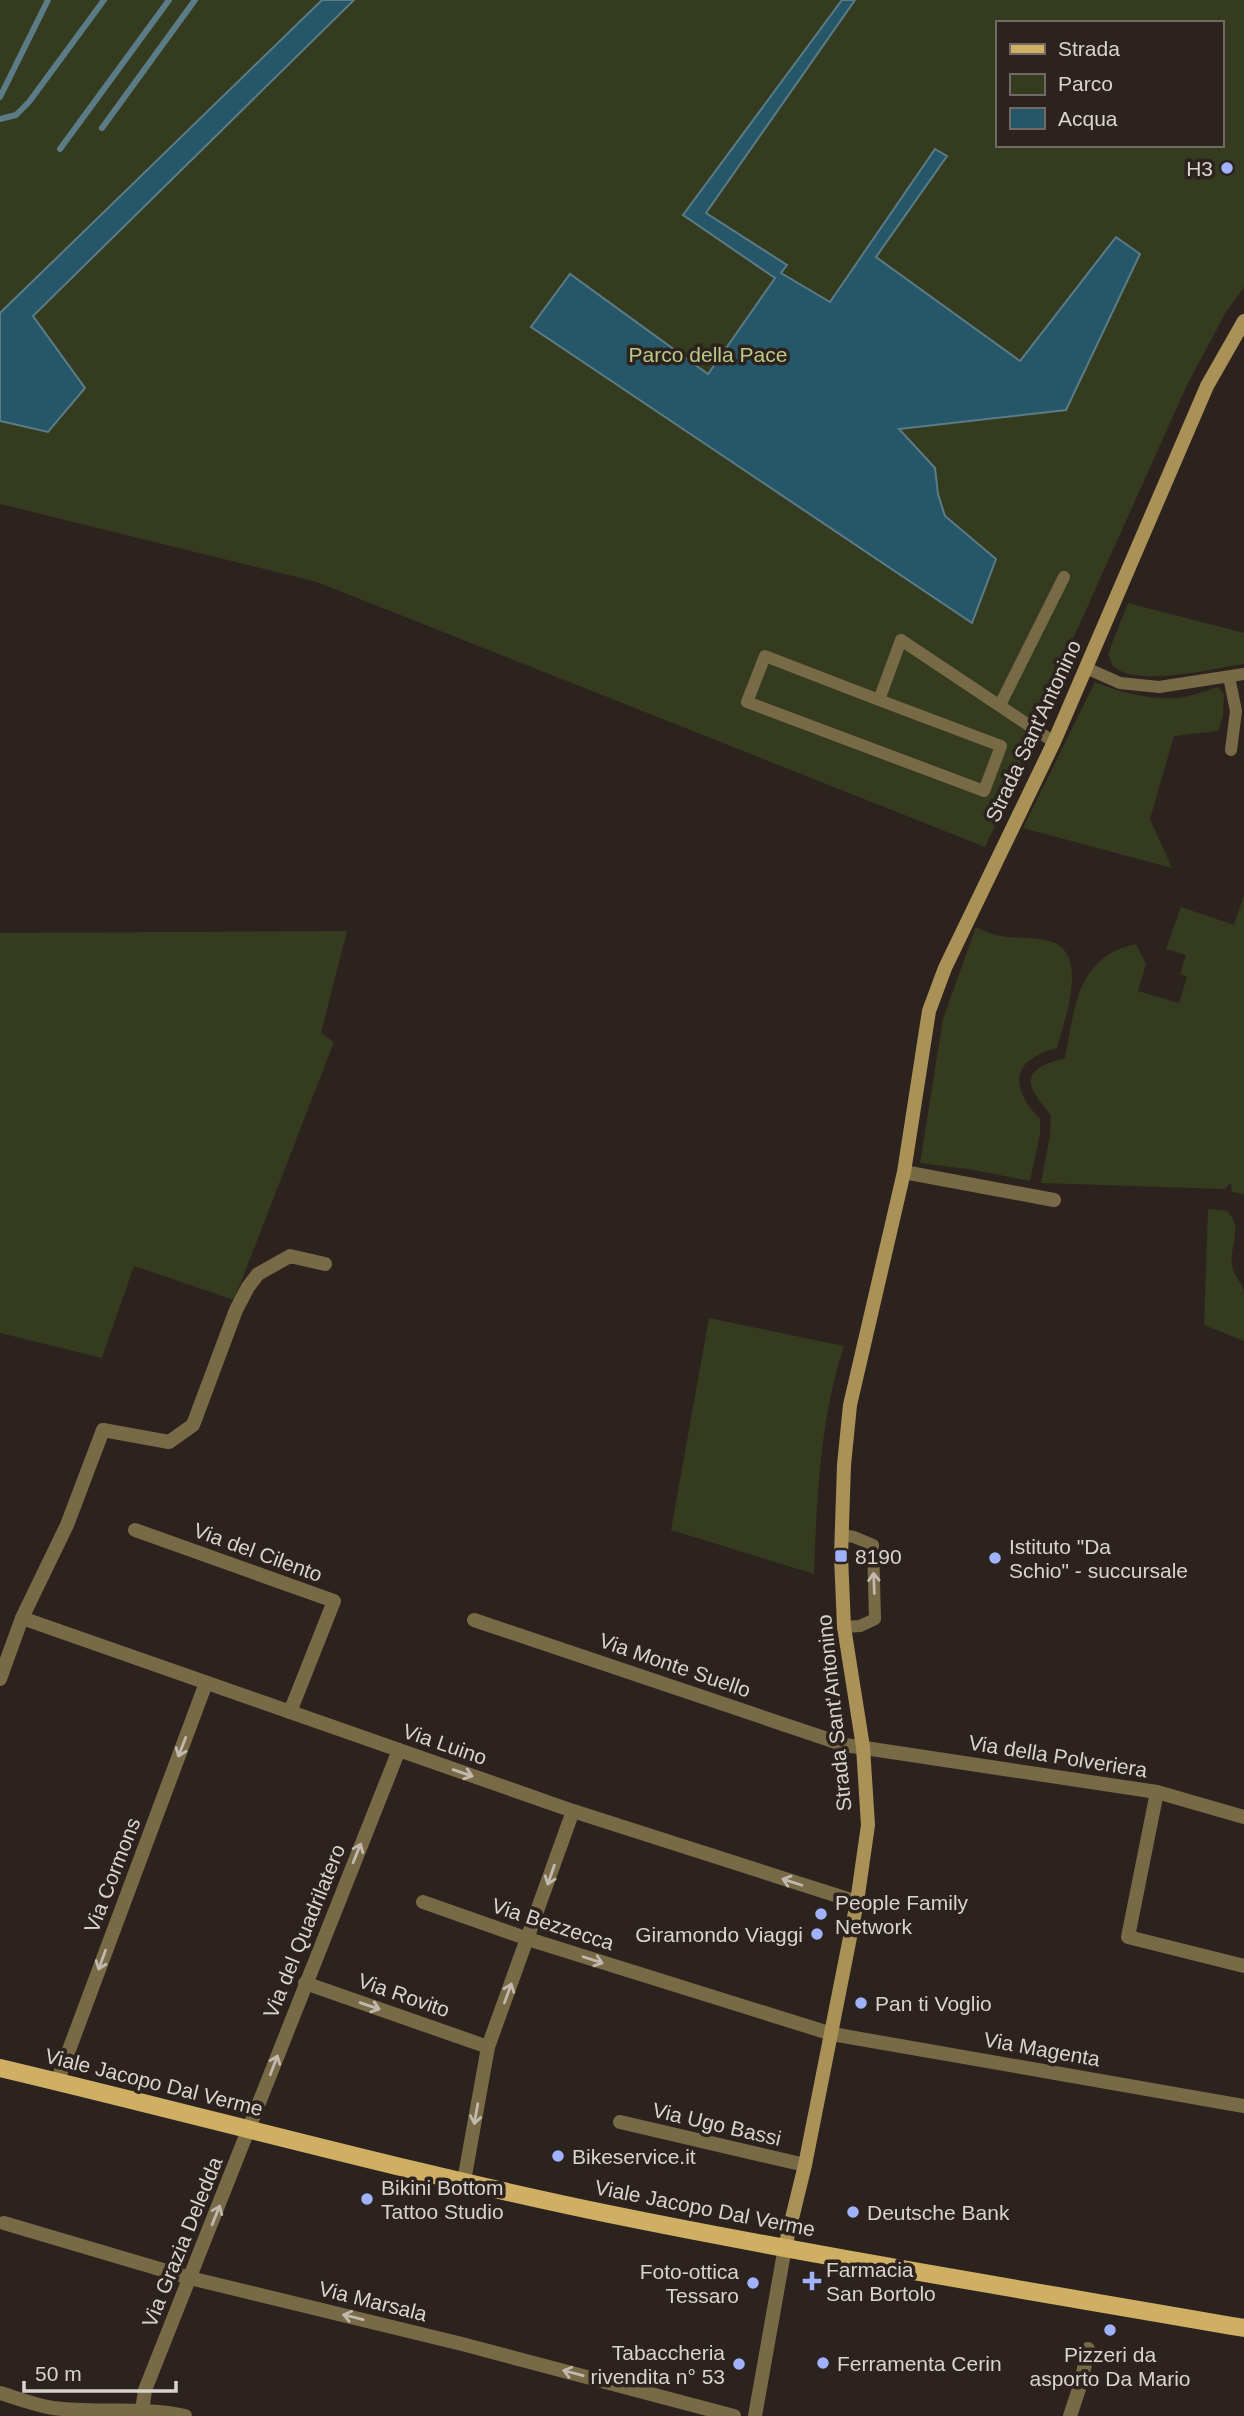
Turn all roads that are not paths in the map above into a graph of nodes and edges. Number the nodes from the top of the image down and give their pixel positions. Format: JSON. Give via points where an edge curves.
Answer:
{"nodes":[{"id":1,"x":1244,"y":321,"type":"edge"},
{"id":2,"x":1064,"y":577,"type":"dead end"},
{"id":3,"x":1086,"y":668,"type":"junction"},
{"id":4,"x":1244,"y":674,"type":"edge"},
{"id":5,"x":1229,"y":677,"type":"junction"},
{"id":6,"x":879,"y":699,"type":"junction"},
{"id":7,"x":1000,"y":705,"type":"junction"},
{"id":8,"x":1054,"y":741,"type":"junction"},
{"id":9,"x":1231,"y":750,"type":"dead end"},
{"id":10,"x":904,"y":1172,"type":"junction"},
{"id":11,"x":1054,"y":1200,"type":"dead end"},
{"id":12,"x":325,"y":1265,"type":"dead end"},
{"id":13,"x":135,"y":1530,"type":"dead end"},
{"id":14,"x":842,"y":1535,"type":"junction"},
{"id":15,"x":22,"y":1618,"type":"junction"},
{"id":16,"x":474,"y":1620,"type":"dead end"},
{"id":17,"x":844,"y":1627,"type":"junction"},
{"id":18,"x":0,"y":1679,"type":"edge"},
{"id":19,"x":206,"y":1683,"type":"junction"},
{"id":20,"x":290,"y":1712,"type":"junction"},
{"id":21,"x":863,"y":1748,"type":"junction"},
{"id":22,"x":399,"y":1750,"type":"junction"},
{"id":23,"x":1157,"y":1792,"type":"junction"},
{"id":24,"x":573,"y":1811,"type":"junction"},
{"id":25,"x":1244,"y":1816,"type":"edge"},
{"id":26,"x":423,"y":1902,"type":"dead end"},
{"id":27,"x":858,"y":1902,"type":"junction"},
{"id":28,"x":528,"y":1939,"type":"junction"},
{"id":29,"x":1244,"y":1966,"type":"edge"},
{"id":30,"x":305,"y":1983,"type":"junction"},
{"id":31,"x":832,"y":2034,"type":"junction"},
{"id":32,"x":488,"y":2047,"type":"junction"},
{"id":33,"x":0,"y":2068,"type":"edge"},
{"id":34,"x":57,"y":2082,"type":"junction"},
{"id":35,"x":1244,"y":2106,"type":"edge"},
{"id":36,"x":620,"y":2122,"type":"dead end"},
{"id":37,"x":250,"y":2129,"type":"junction"},
{"id":38,"x":804,"y":2165,"type":"junction"},
{"id":39,"x":464,"y":2181,"type":"junction"},
{"id":40,"x":4,"y":2223,"type":"dead end"},
{"id":41,"x":786,"y":2247,"type":"junction"},
{"id":42,"x":190,"y":2278,"type":"junction"},
{"id":43,"x":1244,"y":2328,"type":"edge"},
{"id":44,"x":1088,"y":2348,"type":"dead end"},
{"id":45,"x":0,"y":2393,"type":"edge"},
{"id":46,"x":142,"y":2411,"type":"junction"},
{"id":47,"x":118,"y":2413,"type":"edge"},
{"id":48,"x":185,"y":2416,"type":"edge"},
{"id":49,"x":734,"y":2416,"type":"edge"},
{"id":50,"x":755,"y":2416,"type":"edge"},
{"id":51,"x":1070,"y":2416,"type":"edge"}],
"edges":[{"from":1,"to":3,"type":"main road","name":"Strada Sant'Antonino","via":[[1207,386]]},
{"from":2,"to":7,"type":"lane"},
{"from":3,"to":5,"type":"lane","via":[[1120,683],[1159,687]]},
{"from":3,"to":8,"type":"main road","name":"Strada Sant'Antonino"},
{"from":4,"to":5,"type":"lane"},
{"from":5,"to":9,"type":"lane","via":[[1236,711]]},
{"from":6,"to":6,"type":"lane","via":[[765,656],[747,702],[984,791],[1001,746]]},
{"from":6,"to":7,"type":"lane","via":[[901,640]]},
{"from":7,"to":8,"type":"lane"},
{"from":8,"to":10,"type":"main road","name":"Strada Sant'Antonino","via":[[945,968],[929,1011]]},
{"from":10,"to":11,"type":"street"},
{"from":10,"to":14,"type":"main road","name":"Strada Sant'Antonino","via":[[850,1405]]},
{"from":12,"to":15,"type":"street","via":[[290,1256],[258,1274],[236,1310],[192,1425],[169,1443],[103,1430],[67,1525]]},
{"from":13,"to":20,"type":"street","name":"Via del Cilento","via":[[334,1601]]},
{"from":14,"to":17,"type":"main road","name":"Strada Sant'Antonino"},
{"from":17,"to":14,"type":"lane","one_way":true,"via":[[875,1619],[873,1545]]},
{"from":15,"to":18,"type":"street"},
{"from":15,"to":19,"type":"street","name":"Via Luino"},
{"from":16,"to":21,"type":"street","name":"Via Monte Suello"},
{"from":17,"to":21,"type":"main road","name":"Strada Sant'Antonino"},
{"from":19,"to":20,"type":"street","name":"Via Luino"},
{"from":19,"to":34,"type":"street","name":"Via Cormons","one_way":true},
{"from":20,"to":22,"type":"street","name":"Via Luino"},
{"from":21,"to":23,"type":"street","name":"Via della Polveriera"},
{"from":21,"to":27,"type":"main road","name":"Strada Sant'Antonino","via":[[868,1825]]},
{"from":22,"to":24,"type":"street","name":"Via Luino","one_way":true},
{"from":30,"to":22,"type":"street","name":"Via del Quadrilatero","one_way":true},
{"from":23,"to":25,"type":"street","name":"Via della Polveriera"},
{"from":23,"to":29,"type":"street","via":[[1128,1937]]},
{"from":27,"to":24,"type":"street","name":"Via Luino","one_way":true},
{"from":24,"to":28,"type":"street","one_way":true},
{"from":26,"to":28,"type":"street","name":"Via Bezzecca"},
{"from":27,"to":31,"type":"main road","name":"Strada Sant'Antonino"},
{"from":28,"to":31,"type":"street","name":"Via Bezzecca","one_way":true},
{"from":32,"to":28,"type":"street","one_way":true},
{"from":30,"to":32,"type":"street","name":"Via Rovito","one_way":true},
{"from":37,"to":30,"type":"street","name":"Via del Quadrilatero","one_way":true},
{"from":31,"to":35,"type":"street","name":"Via Magenta"},
{"from":31,"to":38,"type":"main road","name":"Strada Sant'Antonino"},
{"from":32,"to":39,"type":"street","one_way":true},
{"from":33,"to":34,"type":"main road","name":"Viale Jacopo Dal Verme"},
{"from":34,"to":37,"type":"main road","name":"Viale Jacopo Dal Verme"},
{"from":36,"to":38,"type":"street","name":"Via Ugo Bassi"},
{"from":37,"to":39,"type":"main road","name":"Viale Jacopo Dal Verme"},
{"from":42,"to":37,"type":"street","name":"Via Grazia Deledda","one_way":true},
{"from":38,"to":41,"type":"main road","name":"Strada Sant'Antonino"},
{"from":39,"to":41,"type":"main road","name":"Viale Jacopo Dal Verme"},
{"from":40,"to":42,"type":"street","name":"Via Marsala"},
{"from":41,"to":43,"type":"main road","name":"Viale Jacopo Dal Verme"},
{"from":41,"to":50,"type":"street"},
{"from":42,"to":46,"type":"street","name":"Via Grazia Deledda","via":[[145,2390]]},
{"from":49,"to":42,"type":"street","name":"Via Marsala","one_way":true},
{"from":44,"to":51,"type":"street"},
{"from":45,"to":47,"type":"street","via":[[53,2408]]},
{"from":46,"to":47,"type":"street"},
{"from":46,"to":48,"type":"street"}]}
